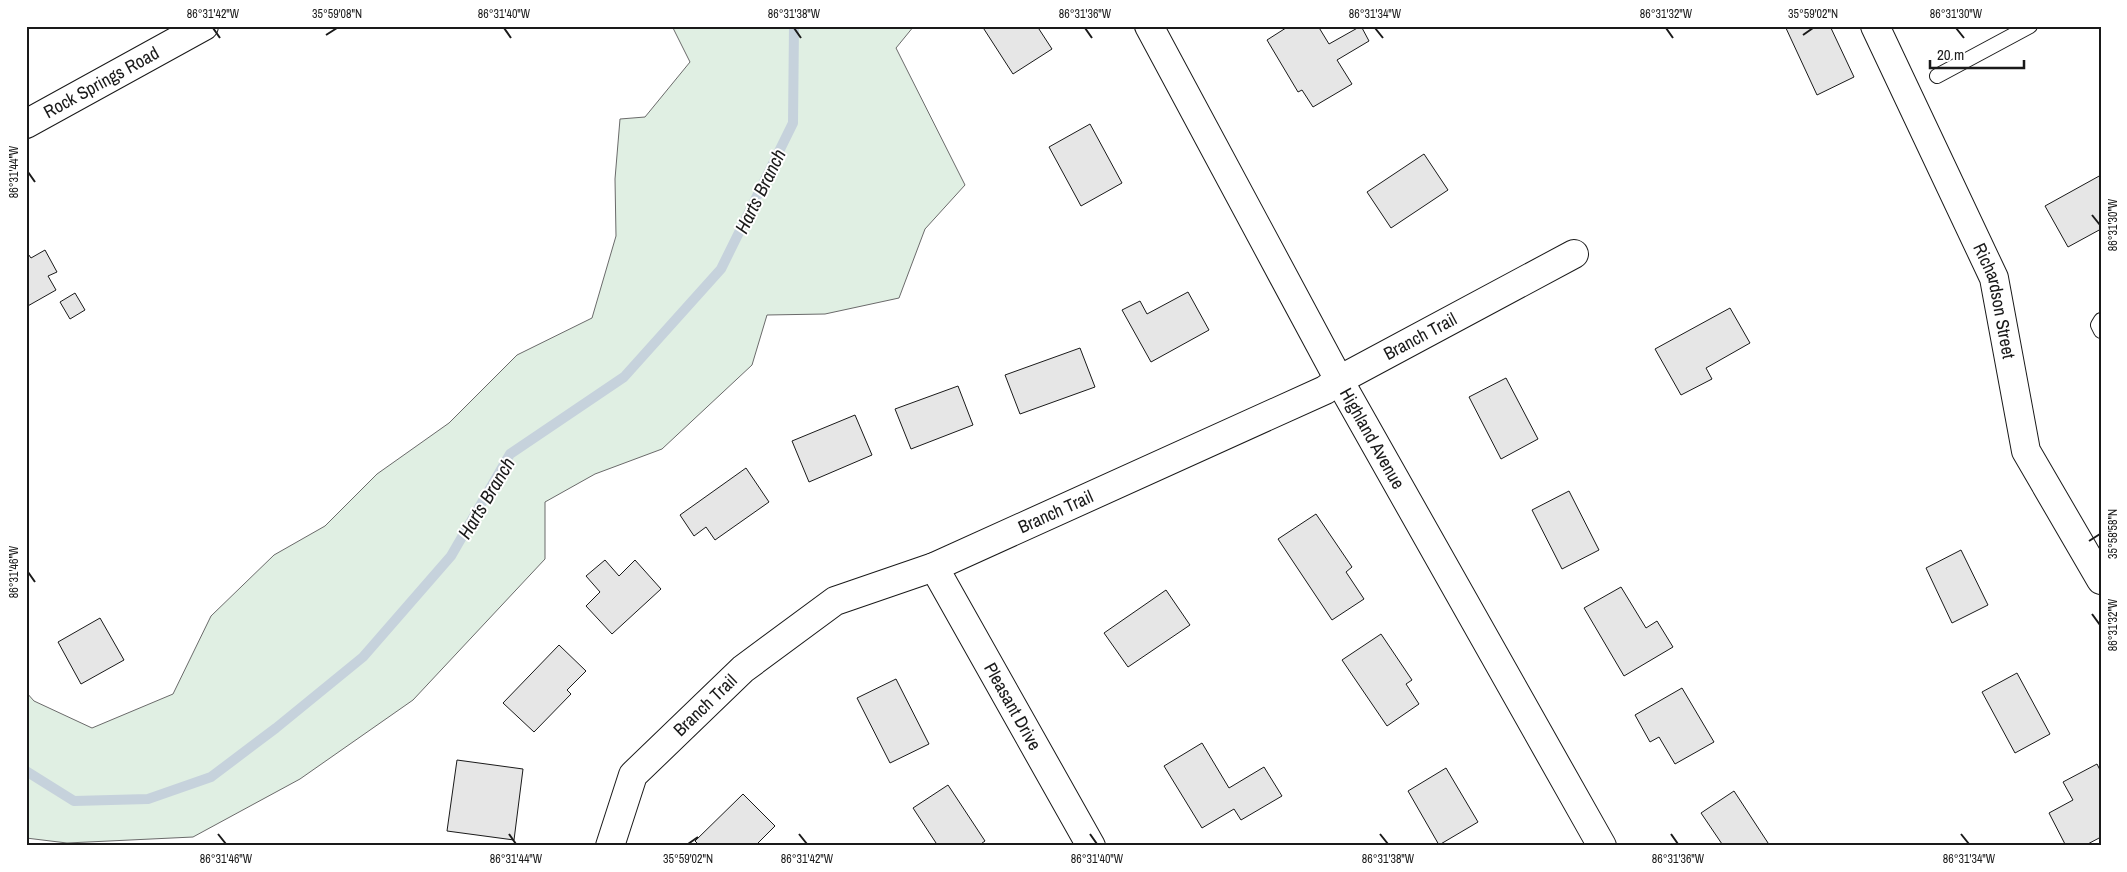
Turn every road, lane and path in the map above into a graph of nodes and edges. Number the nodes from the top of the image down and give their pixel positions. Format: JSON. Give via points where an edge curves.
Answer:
{"nodes":[{"id":1,"x":204,"y":26,"type":"edge"},
{"id":2,"x":1149,"y":26,"type":"edge"},
{"id":3,"x":1874,"y":26,"type":"edge"},
{"id":4,"x":2030,"y":26,"type":"edge"},
{"id":5,"x":2015,"y":30,"type":"edge"},
{"id":6,"x":1937,"y":76,"type":"dead end"},
{"id":7,"x":26,"y":124,"type":"edge"},
{"id":8,"x":1574,"y":254,"type":"dead end"},
{"id":9,"x":2101,"y":320,"type":"edge"},
{"id":10,"x":2101,"y":331,"type":"edge"},
{"id":11,"x":1339,"y":380,"type":"junction"},
{"id":12,"x":934,"y":567,"type":"junction"},
{"id":13,"x":2101,"y":580,"type":"edge"},
{"id":14,"x":610,"y":846,"type":"edge"},
{"id":15,"x":1091,"y":846,"type":"edge"},
{"id":16,"x":1602,"y":846,"type":"edge"}],
"edges":[{"from":1,"to":7,"type":"street","name":"Rock Springs Road"},
{"from":2,"to":11,"type":"street","name":"Highland Avenue"},
{"from":3,"to":13,"type":"street","name":"Richardson Street","via":[[1994,278],[2026,451]]},
{"from":4,"to":5,"type":"lane"},
{"from":5,"to":6,"type":"lane"},
{"from":8,"to":11,"type":"street","name":"Branch Trail"},
{"from":9,"to":10,"type":"lane","via":[[2098,325]]},
{"from":11,"to":12,"type":"street","name":"Branch Trail","via":[[1325,390]]},
{"from":11,"to":16,"type":"street","name":"Highland Avenue"},
{"from":12,"to":14,"type":"street","name":"Branch Trail","via":[[835,601],[743,669],[633,775]]},
{"from":12,"to":15,"type":"street","name":"Pleasant Drive"}]}
